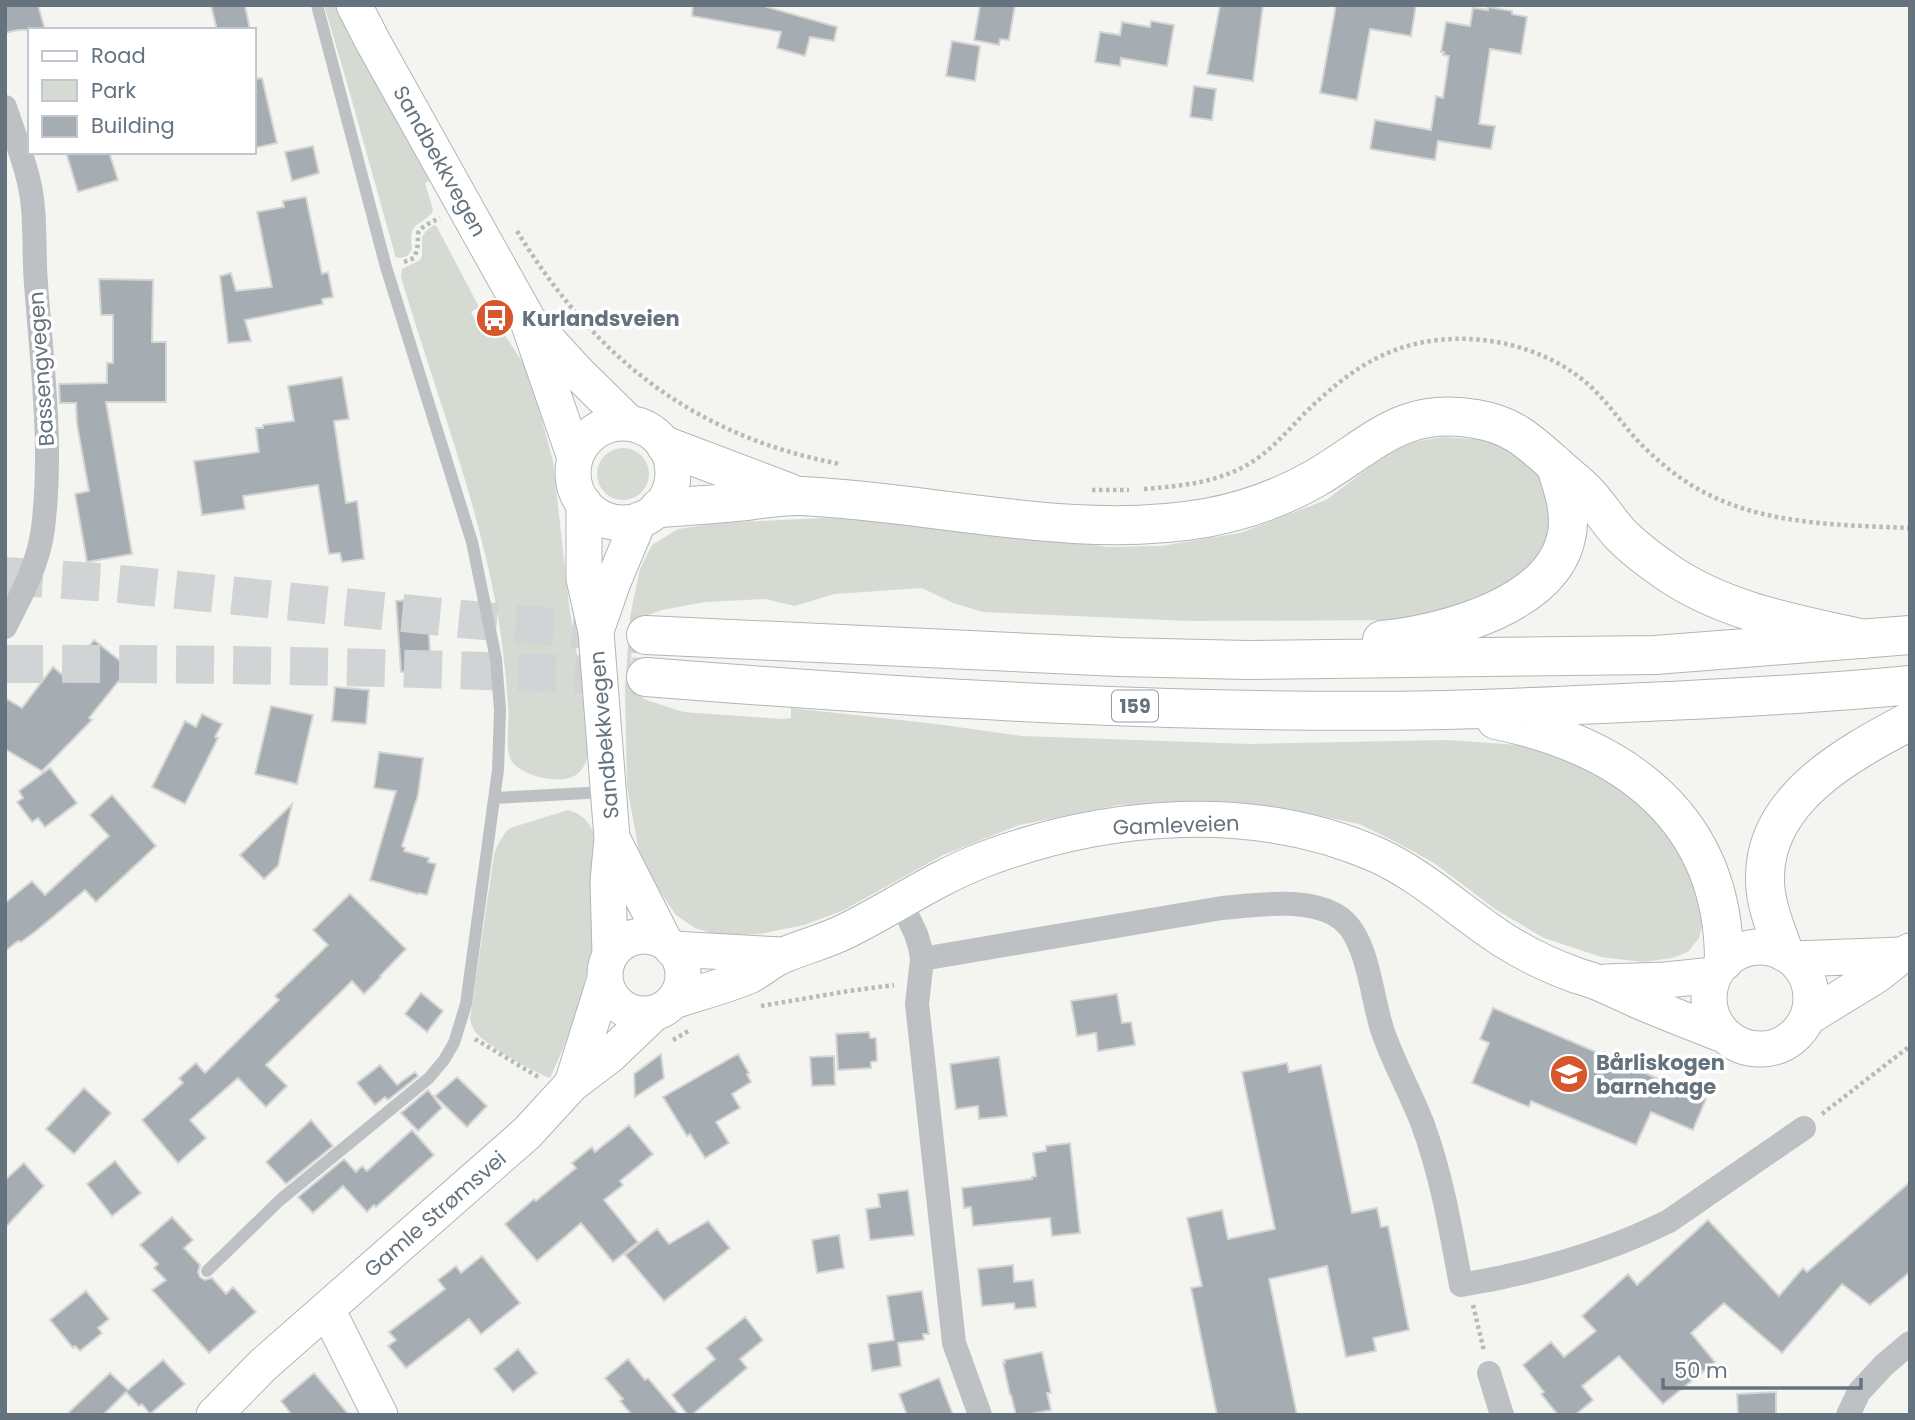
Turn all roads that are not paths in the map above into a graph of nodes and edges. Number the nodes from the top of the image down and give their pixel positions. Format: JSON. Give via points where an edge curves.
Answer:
{"nodes":[{"id":1,"x":317,"y":5,"type":"edge"},
{"id":2,"x":355,"y":5,"type":"edge"},
{"id":3,"x":5,"y":107,"type":"edge"},
{"id":4,"x":526,"y":316,"type":"junction"},
{"id":5,"x":629,"y":423,"type":"junction"},
{"id":6,"x":666,"y":446,"type":"junction"},
{"id":7,"x":575,"y":458,"type":"junction"},
{"id":8,"x":1555,"y":464,"type":"junction"},
{"id":9,"x":799,"y":496,"type":"junction"},
{"id":10,"x":584,"y":503,"type":"junction"},
{"id":11,"x":649,"y":514,"type":"junction"},
{"id":12,"x":15,"y":583,"type":"edge"},
{"id":13,"x":5,"y":627,"type":"edge"},
{"id":14,"x":596,"y":632,"type":"junction"},
{"id":15,"x":646,"y":635,"type":"tunnel mouth"},
{"id":16,"x":1910,"y":635,"type":"edge"},
{"id":17,"x":1864,"y":639,"type":"junction"},
{"id":18,"x":1247,"y":660,"type":"junction"},
{"id":19,"x":646,"y":677,"type":"tunnel mouth"},
{"id":20,"x":1910,"y":685,"type":"edge"},
{"id":21,"x":1446,"y":710,"type":"junction"},
{"id":22,"x":1910,"y":721,"type":"edge"},
{"id":23,"x":607,"y":792,"type":"junction"},
{"id":24,"x":495,"y":798,"type":"junction"},
{"id":25,"x":612,"y":838,"type":"junction"},
{"id":26,"x":900,"y":900,"type":"junction"},
{"id":27,"x":668,"y":946,"type":"junction"},
{"id":28,"x":1906,"y":953,"type":"edge"},
{"id":29,"x":782,"y":955,"type":"junction"},
{"id":30,"x":1789,"y":956,"type":"junction"},
{"id":31,"x":608,"y":967,"type":"junction"},
{"id":32,"x":1719,"y":968,"type":"junction"},
{"id":33,"x":920,"y":971,"type":"junction"},
{"id":34,"x":1597,"y":982,"type":"junction"},
{"id":35,"x":666,"y":1018,"type":"junction"},
{"id":36,"x":1807,"y":1018,"type":"junction"},
{"id":37,"x":1726,"y":1036,"type":"junction"},
{"id":38,"x":559,"y":1083,"type":"junction"},
{"id":39,"x":1804,"y":1128,"type":"road end"},
{"id":40,"x":207,"y":1270,"type":"dead end"},
{"id":41,"x":327,"y":1309,"type":"junction"},
{"id":42,"x":1910,"y":1343,"type":"edge"},
{"id":43,"x":1489,"y":1373,"type":"road end"},
{"id":44,"x":214,"y":1415,"type":"edge"},
{"id":45,"x":380,"y":1415,"type":"edge"},
{"id":46,"x":980,"y":1415,"type":"edge"},
{"id":47,"x":1502,"y":1415,"type":"edge"},
{"id":48,"x":1848,"y":1415,"type":"edge"}],
"edges":[{"from":1,"to":24,"type":"lane","via":[[386,267],[483,590],[500,710]]},
{"from":2,"to":4,"type":"main road","name":"Sandbekkvegen"},
{"from":3,"to":12,"type":"street","name":"Bassengvegen","via":[[29,179],[33,208],[47,466],[43,529],[36,557]]},
{"from":4,"to":5,"type":"main road","name":"Sandbekkvegen"},
{"from":4,"to":7,"type":"main road","name":"Sandbekkvegen"},
{"from":5,"to":6,"type":"main road","via":[[656,435]]},
{"from":5,"to":7,"type":"main road","via":[[602,427],[581,445]]},
{"from":6,"to":9,"type":"highway"},
{"from":6,"to":11,"type":"main road","via":[[673,478],[668,495]]},
{"from":7,"to":10,"type":"main road","via":[[574,482]]},
{"from":8,"to":9,"type":"highway","via":[[1511,430],[1477,419],[1440,416],[1385,432],[1314,479],[1263,503],[1177,522],[1077,523]]},
{"from":8,"to":17,"type":"highway","via":[[1588,494],[1624,538],[1698,590],[1757,613]]},
{"from":8,"to":18,"type":"highway","via":[[1566,501],[1568,530],[1557,562],[1532,590],[1451,626]]},
{"from":9,"to":11,"type":"highway"},
{"from":10,"to":11,"type":"main road","via":[[609,521],[624,523]]},
{"from":10,"to":14,"type":"main road","name":"Sandbekkvegen","via":[[584,579]]},
{"from":11,"to":14,"type":"main road","name":"Sandbekkvegen","via":[[613,582]]},
{"from":12,"to":13,"type":"street","name":"Bassengvegen"},
{"from":14,"to":23,"type":"main road","name":"Sandbekkvegen"},
{"from":15,"to":18,"type":"highway"},
{"from":16,"to":17,"type":"highway"},
{"from":17,"to":18,"type":"highway","via":[[1655,655]]},
{"from":19,"to":21,"type":"highway","number":"159","via":[[1106,705]]},
{"from":20,"to":21,"type":"highway","number":"159"},
{"from":21,"to":32,"type":"highway","via":[[1525,726],[1579,745],[1633,775],[1662,800],[1684,825],[1713,879],[1723,929]]},
{"from":22,"to":30,"type":"highway","via":[[1846,757],[1815,781],[1781,820],[1771,840],[1765,880],[1774,924]]},
{"from":23,"to":24,"type":"lane"},
{"from":23,"to":25,"type":"main road","name":"Sandbekkvegen"},
{"from":24,"to":40,"type":"lane","via":[[466,1004],[444,1060],[429,1078],[280,1200]]},
{"from":25,"to":27,"type":"main road","name":"Sandbekkvegen"},
{"from":25,"to":31,"type":"main road","name":"Sandbekkvegen"},
{"from":26,"to":29,"type":"main road","name":"Gamleveien","via":[[825,941]]},
{"from":26,"to":33,"type":"street","via":[[916,934]]},
{"from":26,"to":34,"type":"main road","name":"Gamleveien","via":[[983,860],[1065,835],[1140,823],[1209,820],[1263,824],[1324,836],[1379,856],[1417,877],[1507,942]]},
{"from":27,"to":29,"type":"main road","name":"Gamleveien"},
{"from":27,"to":31,"type":"main road","via":[[653,937],[629,939],[618,946]]},
{"from":27,"to":35,"type":"main road","via":[[679,958],[682,980]]},
{"from":28,"to":30,"type":"main road"},
{"from":28,"to":36,"type":"main road"},
{"from":29,"to":35,"type":"main road","name":"Gamleveien"},
{"from":30,"to":32,"type":"main road","via":[[1769,947],[1753,947],[1738,951]]},
{"from":30,"to":36,"type":"main road","via":[[1808,980]]},
{"from":31,"to":35,"type":"main road","via":[[608,990],[621,1007]]},
{"from":31,"to":38,"type":"main road"},
{"from":32,"to":34,"type":"main road","name":"Gamleveien","via":[[1666,980]]},
{"from":32,"to":37,"type":"main road","via":[[1709,1001],[1711,1014]]},
{"from":33,"to":39,"type":"street","via":[[1222,908],[1285,904],[1332,913],[1358,940],[1382,1030],[1423,1126],[1461,1285],[1555,1264],[1646,1233],[1669,1222]]},
{"from":33,"to":46,"type":"street","via":[[917,1004],[954,1343]]},
{"from":34,"to":37,"type":"main road","name":"Gamleveien"},
{"from":35,"to":38,"type":"main road","name":"Gamle Strømsvei"},
{"from":36,"to":37,"type":"main road","via":[[1790,1040],[1778,1046],[1751,1048]]},
{"from":38,"to":41,"type":"main road","name":"Gamle Strømsvei","via":[[527,1133]]},
{"from":41,"to":44,"type":"main road","name":"Gamle Strømsvei"},
{"from":41,"to":45,"type":"main road"},
{"from":42,"to":48,"type":"street","via":[[1859,1392]]},
{"from":43,"to":47,"type":"street"}]}
